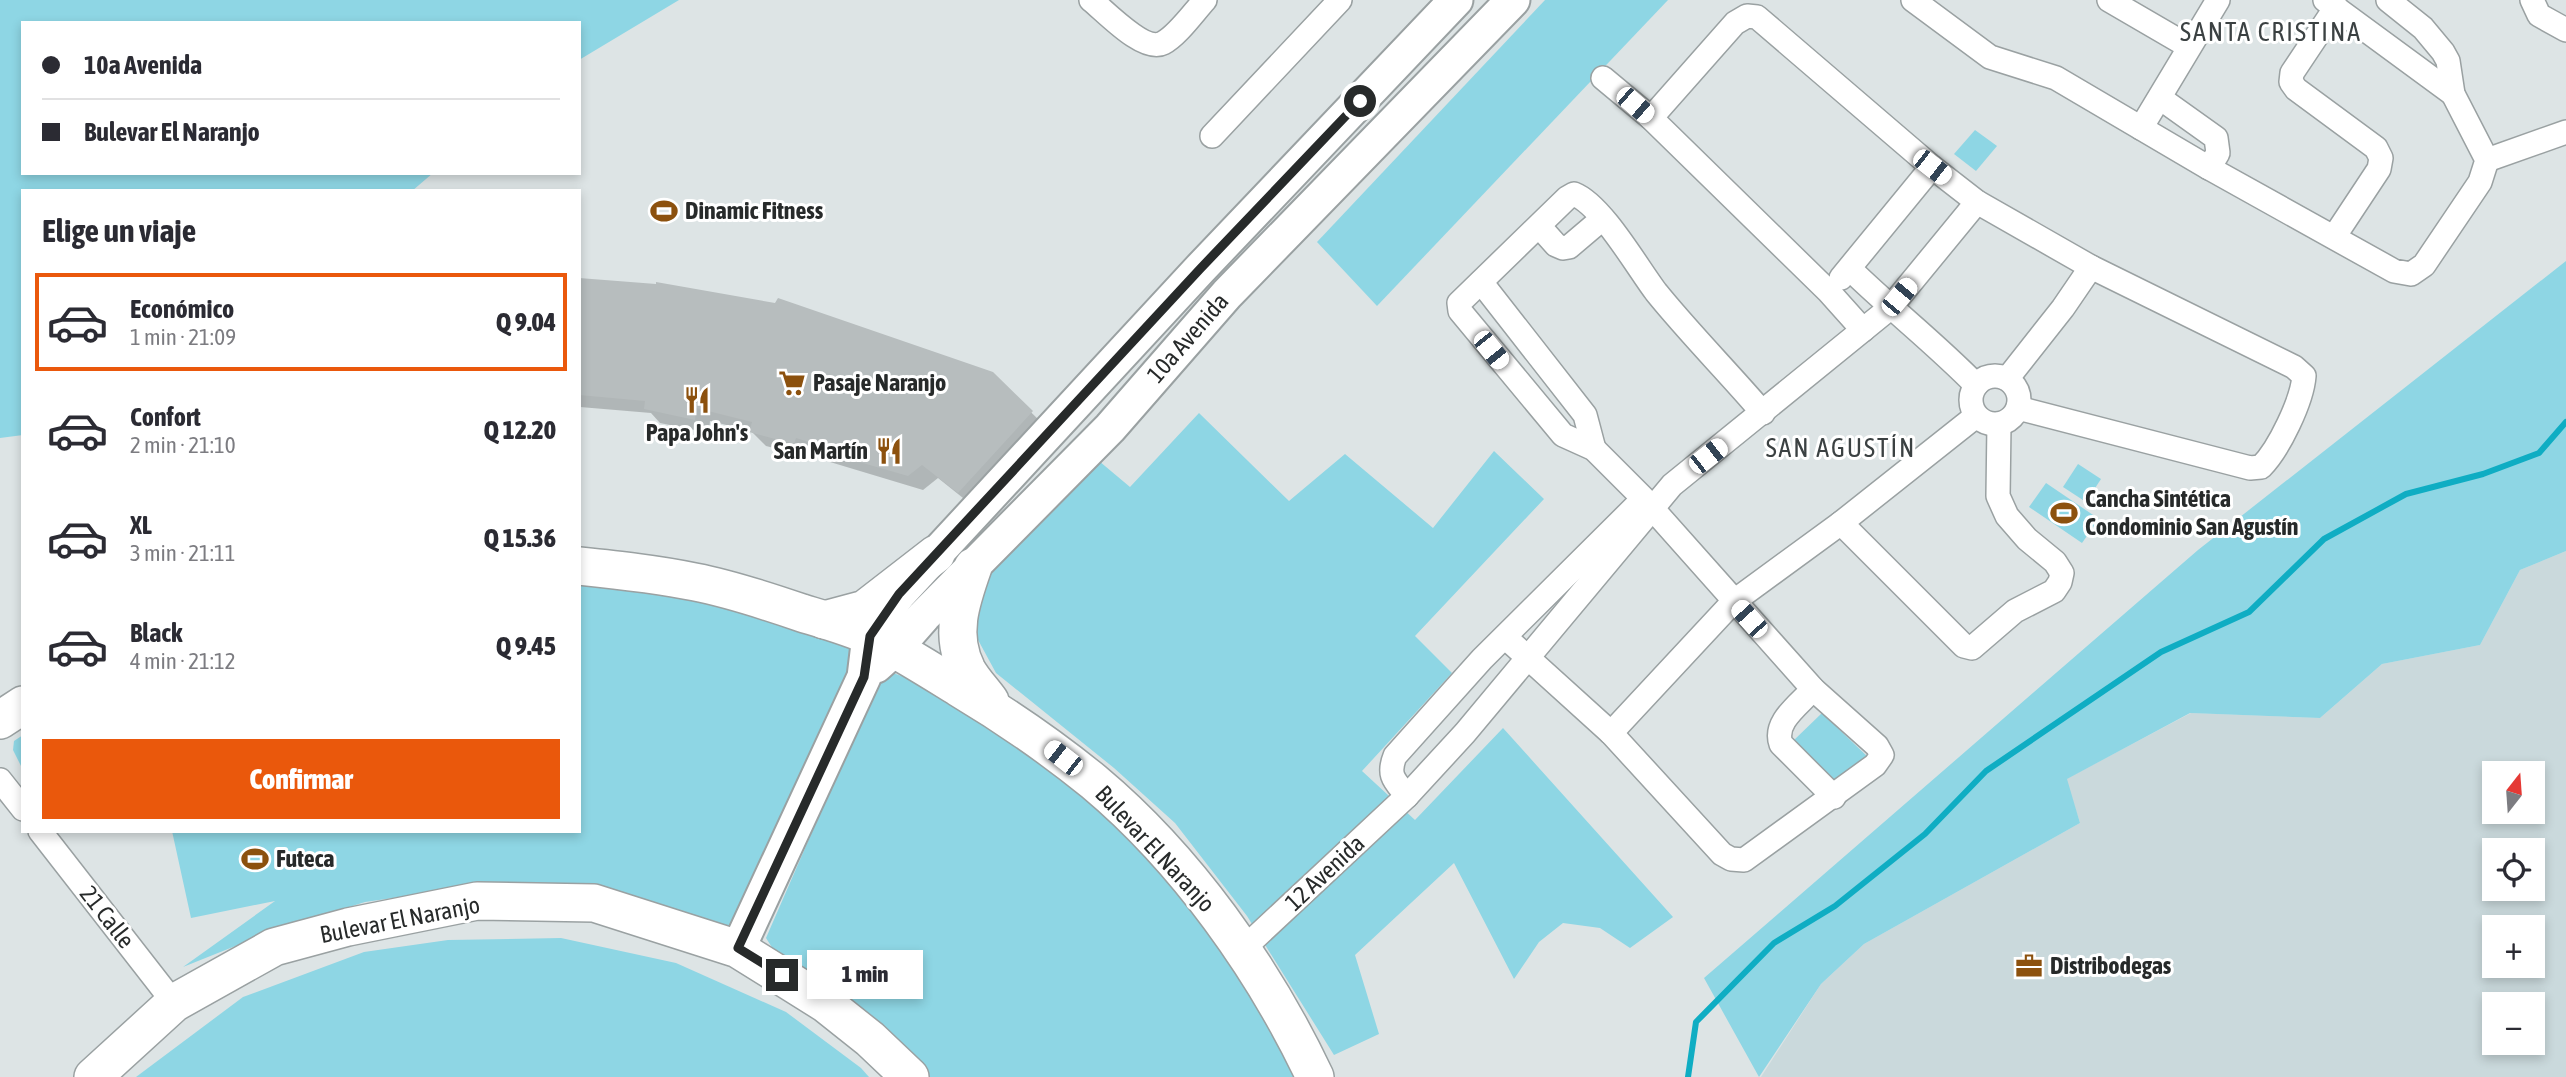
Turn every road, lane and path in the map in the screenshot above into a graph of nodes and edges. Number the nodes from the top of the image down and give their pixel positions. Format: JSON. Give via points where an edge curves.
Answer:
{"nodes":[{"id":1,"x":1091,"y":0,"type":"edge"},
{"id":2,"x":1205,"y":0,"type":"edge"},
{"id":3,"x":1340,"y":0,"type":"edge"},
{"id":4,"x":1456,"y":0,"type":"edge"},
{"id":5,"x":1513,"y":0,"type":"edge"},
{"id":6,"x":1913,"y":0,"type":"edge"},
{"id":7,"x":2109,"y":0,"type":"edge"},
{"id":8,"x":2218,"y":0,"type":"edge"},
{"id":9,"x":2388,"y":0,"type":"edge"},
{"id":10,"x":2532,"y":0,"type":"edge"},
{"id":11,"x":2331,"y":3,"type":"edge"},
{"id":12,"x":2566,"y":30,"type":"edge"},
{"id":13,"x":2188,"y":46,"type":"junction"},
{"id":14,"x":1603,"y":78,"type":"dead end"},
{"id":15,"x":2453,"y":94,"type":"junction"},
{"id":16,"x":2160,"y":98,"type":"junction"},
{"id":17,"x":1651,"y":118,"type":"junction"},
{"id":18,"x":2141,"y":128,"type":"junction"},
{"id":19,"x":2566,"y":132,"type":"edge"},
{"id":20,"x":1212,"y":136,"type":"dead end"},
{"id":21,"x":2487,"y":160,"type":"junction"},
{"id":22,"x":1932,"y":167,"type":"junction"},
{"id":23,"x":2209,"y":168,"type":"junction"},
{"id":24,"x":1977,"y":202,"type":"junction"},
{"id":25,"x":1602,"y":219,"type":"junction"},
{"id":26,"x":1539,"y":226,"type":"junction"},
{"id":27,"x":2334,"y":237,"type":"junction"},
{"id":28,"x":2091,"y":267,"type":"junction"},
{"id":29,"x":1850,"y":268,"type":"junction"},
{"id":30,"x":1200,"y":269,"type":"junction"},
{"id":31,"x":1481,"y":282,"type":"junction"},
{"id":32,"x":1829,"y":292,"type":"junction"},
{"id":33,"x":1227,"y":294,"type":"junction"},
{"id":34,"x":1890,"y":308,"type":"junction"},
{"id":35,"x":1863,"y":330,"type":"junction"},
{"id":36,"x":2007,"y":379,"type":"junction"},
{"id":37,"x":1976,"y":385,"type":"junction"},
{"id":38,"x":2018,"y":408,"type":"junction"},
{"id":39,"x":1763,"y":412,"type":"junction"},
{"id":40,"x":1976,"y":416,"type":"junction"},
{"id":41,"x":1999,"y":424,"type":"junction"},
{"id":42,"x":1594,"y":449,"type":"junction"},
{"id":43,"x":1648,"y":503,"type":"junction"},
{"id":44,"x":1841,"y":523,"type":"junction"},
{"id":45,"x":936,"y":554,"type":"junction"},
{"id":46,"x":581,"y":566,"type":"edge"},
{"id":47,"x":973,"y":567,"type":"junction"},
{"id":48,"x":1734,"y":601,"type":"junction"},
{"id":49,"x":824,"y":620,"type":"junction"},
{"id":50,"x":1505,"y":637,"type":"junction"},
{"id":51,"x":882,"y":643,"type":"junction"},
{"id":52,"x":1528,"y":657,"type":"junction"},
{"id":53,"x":1482,"y":659,"type":"junction"},
{"id":54,"x":1508,"y":681,"type":"junction"},
{"id":55,"x":1813,"y":689,"type":"junction"},
{"id":56,"x":21,"y":706,"type":"edge"},
{"id":57,"x":997,"y":711,"type":"junction"},
{"id":58,"x":0,"y":720,"type":"edge"},
{"id":59,"x":1611,"y":733,"type":"junction"},
{"id":60,"x":0,"y":780,"type":"edge"},
{"id":61,"x":1407,"y":796,"type":"junction"},
{"id":62,"x":1834,"y":797,"type":"junction"},
{"id":63,"x":21,"y":806,"type":"edge"},
{"id":64,"x":42,"y":833,"type":"edge"},
{"id":65,"x":738,"y":948,"type":"junction"},
{"id":66,"x":1242,"y":950,"type":"junction"},
{"id":67,"x":174,"y":1003,"type":"junction"},
{"id":68,"x":93,"y":1077,"type":"edge"},
{"id":69,"x":910,"y":1077,"type":"edge"},
{"id":70,"x":1315,"y":1077,"type":"edge"}],
"edges":[{"from":1,"to":2,"type":"street","via":[[1143,43],[1156,46]]},
{"from":3,"to":20,"type":"street"},
{"from":4,"to":30,"type":"street","name":"10a Avenida"},
{"from":5,"to":33,"type":"street","name":"10a Avenida"},
{"from":6,"to":18,"type":"street","via":[[1990,57],[2056,78]]},
{"from":7,"to":13,"type":"street"},
{"from":8,"to":13,"type":"street"},
{"from":9,"to":15,"type":"street","via":[[2437,43],[2448,61]]},
{"from":10,"to":12,"type":"street","via":[[2539,15]]},
{"from":11,"to":15,"type":"street"},
{"from":11,"to":27,"type":"street","via":[[2291,82],[2376,148],[2381,158],[2379,169]]},
{"from":13,"to":16,"type":"street"},
{"from":14,"to":17,"type":"street"},
{"from":15,"to":21,"type":"street"},
{"from":16,"to":18,"type":"street"},
{"from":16,"to":23,"type":"street","via":[[2216,138],[2218,153]]},
{"from":17,"to":22,"type":"street","via":[[1735,23],[1746,16],[1757,17]]},
{"from":17,"to":32,"type":"street"},
{"from":18,"to":23,"type":"street"},
{"from":19,"to":21,"type":"street"},
{"from":21,"to":27,"type":"street","via":[[2480,182],[2416,272],[2399,273]]},
{"from":22,"to":24,"type":"street"},
{"from":22,"to":29,"type":"street"},
{"from":23,"to":27,"type":"street"},
{"from":24,"to":28,"type":"street"},
{"from":24,"to":34,"type":"street"},
{"from":25,"to":26,"type":"street","via":[[1563,248]]},
{"from":25,"to":26,"type":"street","via":[[1583,197],[1574,194]]},
{"from":25,"to":39,"type":"street","via":[[1656,292]]},
{"from":26,"to":31,"type":"street"},
{"from":28,"to":36,"type":"street"},
{"from":28,"to":38,"type":"street","via":[[2304,376],[2303,390],[2271,458],[2261,467],[2250,468]]},
{"from":29,"to":32,"type":"street"},
{"from":29,"to":34,"type":"street"},
{"from":30,"to":33,"type":"street"},
{"from":30,"to":45,"type":"street","name":"10a Avenida"},
{"from":31,"to":42,"type":"street","via":[[1585,415]]},
{"from":31,"to":42,"type":"street","via":[[1464,296],[1460,311],[1563,435]]},
{"from":32,"to":35,"type":"street"},
{"from":33,"to":47,"type":"street","name":"10a Avenida","via":[[1110,428]]},
{"from":34,"to":35,"type":"street"},
{"from":34,"to":37,"type":"street","via":[[1938,346]]},
{"from":35,"to":39,"type":"street"},
{"from":36,"to":37,"type":"street","via":[[1990,376]]},
{"from":36,"to":38,"type":"street","via":[[2018,393]]},
{"from":37,"to":40,"type":"street","via":[[1970,399]]},
{"from":38,"to":41,"type":"street","via":[[2008,421]]},
{"from":39,"to":43,"type":"street"},
{"from":40,"to":41,"type":"street"},
{"from":40,"to":44,"type":"street"},
{"from":41,"to":44,"type":"street","via":[[1998,496],[2007,516],[2062,573],[2054,591],[2015,611],[1972,648],[1964,646]]},
{"from":42,"to":43,"type":"street"},
{"from":43,"to":48,"type":"street"},
{"from":43,"to":50,"type":"street"},
{"from":43,"to":52,"type":"street","name":"12 Avenida"},
{"from":44,"to":48,"type":"street"},
{"from":45,"to":49,"type":"main road","via":[[865,609]]},
{"from":45,"to":51,"type":"street","name":"10a Avenida","via":[[899,594]]},
{"from":46,"to":49,"type":"main road","name":"Bulevar El Naranjo","via":[[695,582]]},
{"from":47,"to":51,"type":"street","name":"10a Avenida"},
{"from":47,"to":57,"type":"main road","via":[[958,616],[959,647],[967,670]]},
{"from":48,"to":55,"type":"street"},
{"from":48,"to":59,"type":"street"},
{"from":49,"to":51,"type":"main road","name":"Bulevar El Naranjo"},
{"from":50,"to":52,"type":"street"},
{"from":50,"to":53,"type":"street"},
{"from":51,"to":57,"type":"main road","name":"Bulevar El Naranjo"},
{"from":51,"to":65,"type":"street","name":"10a Avenida"},
{"from":52,"to":54,"type":"street","name":"12 Avenida"},
{"from":52,"to":59,"type":"street"},
{"from":53,"to":54,"type":"street"},
{"from":53,"to":61,"type":"street","via":[[1395,756],[1390,768]]},
{"from":54,"to":61,"type":"street","name":"12 Avenida"},
{"from":55,"to":62,"type":"street","via":[[1780,725],[1778,735],[1781,744]]},
{"from":55,"to":62,"type":"street","via":[[1882,755]]},
{"from":56,"to":58,"type":"main road"},
{"from":57,"to":66,"type":"main road","name":"Bulevar El Naranjo","via":[[1095,783],[1134,820],[1178,867]]},
{"from":59,"to":62,"type":"street","via":[[1731,859],[1744,860]]},
{"from":60,"to":63,"type":"street"},
{"from":61,"to":66,"type":"street","name":"12 Avenida"},
{"from":64,"to":67,"type":"street","name":"21 Calle"},
{"from":65,"to":67,"type":"main road","name":"Bulevar El Naranjo","via":[[594,903],[477,901],[274,947]]},
{"from":65,"to":69,"type":"main road","name":"Bulevar El Naranjo","via":[[826,1004]]},
{"from":66,"to":70,"type":"main road","name":"Bulevar El Naranjo"},
{"from":67,"to":68,"type":"main road","name":"Bulevar El Naranjo"}]}
